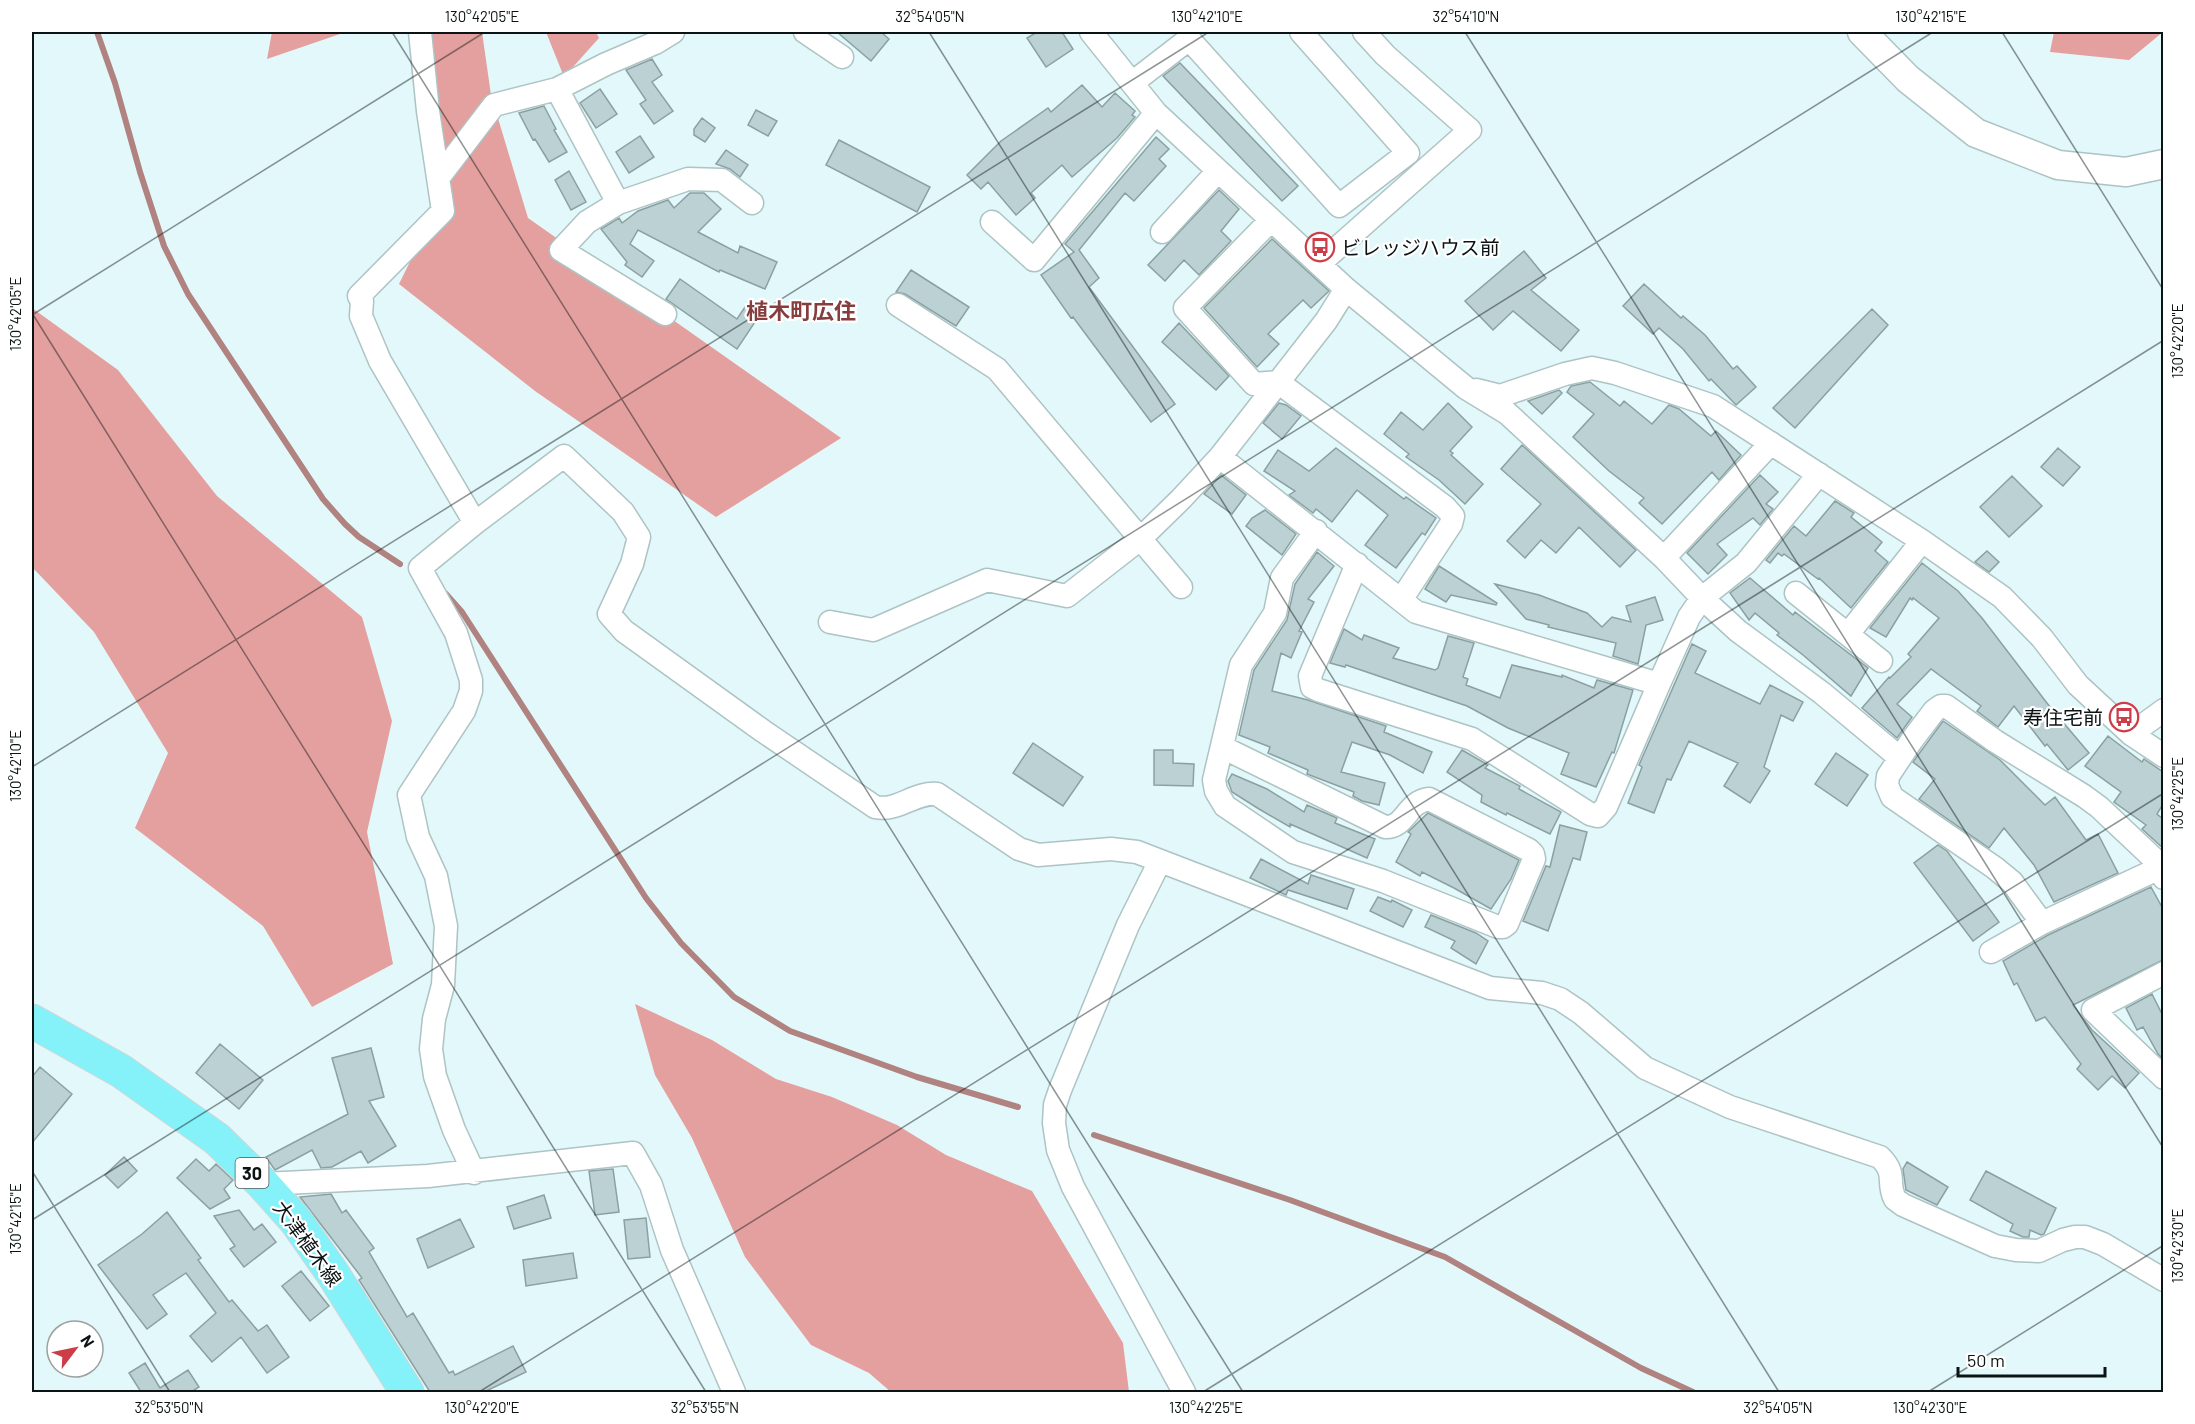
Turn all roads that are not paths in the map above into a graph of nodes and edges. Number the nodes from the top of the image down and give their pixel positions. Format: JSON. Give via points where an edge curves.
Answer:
{"nodes":[{"id":1,"x":420,"y":32,"type":"edge"},
{"id":2,"x":673,"y":32,"type":"edge"},
{"id":3,"x":805,"y":32,"type":"edge"},
{"id":4,"x":1091,"y":32,"type":"edge"},
{"id":5,"x":1301,"y":32,"type":"edge"},
{"id":6,"x":1364,"y":32,"type":"edge"},
{"id":7,"x":1862,"y":32,"type":"edge"},
{"id":8,"x":1193,"y":35,"type":"edge"},
{"id":9,"x":842,"y":57,"type":"dead end"},
{"id":10,"x":1132,"y":83,"type":"junction"},
{"id":11,"x":557,"y":89,"type":"junction"},
{"id":12,"x":1156,"y":113,"type":"junction"},
{"id":13,"x":2163,"y":164,"type":"edge"},
{"id":14,"x":1218,"y":171,"type":"junction"},
{"id":15,"x":439,"y":177,"type":"junction"},
{"id":16,"x":618,"y":203,"type":"junction"},
{"id":17,"x":752,"y":203,"type":"dead end"},
{"id":18,"x":1271,"y":220,"type":"junction"},
{"id":19,"x":992,"y":222,"type":"dead end"},
{"id":20,"x":1162,"y":232,"type":"dead end"},
{"id":21,"x":1319,"y":264,"type":"junction"},
{"id":22,"x":1346,"y":289,"type":"junction"},
{"id":23,"x":898,"y":305,"type":"dead end"},
{"id":24,"x":665,"y":314,"type":"dead end"},
{"id":25,"x":1278,"y":382,"type":"junction"},
{"id":26,"x":1466,"y":388,"type":"junction"},
{"id":27,"x":1771,"y":443,"type":"junction"},
{"id":28,"x":1220,"y":457,"type":"junction"},
{"id":29,"x":1819,"y":474,"type":"junction"},
{"id":30,"x":475,"y":524,"type":"junction"},
{"id":31,"x":1316,"y":531,"type":"junction"},
{"id":32,"x":1140,"y":539,"type":"junction"},
{"id":33,"x":1922,"y":541,"type":"junction"},
{"id":34,"x":1664,"y":558,"type":"junction"},
{"id":35,"x":1356,"y":564,"type":"junction"},
{"id":36,"x":1181,"y":586,"type":"dead end"},
{"id":37,"x":1796,"y":593,"type":"dead end"},
{"id":38,"x":1702,"y":598,"type":"junction"},
{"id":39,"x":1401,"y":600,"type":"junction"},
{"id":40,"x":830,"y":622,"type":"dead end"},
{"id":41,"x":1848,"y":634,"type":"junction"},
{"id":42,"x":1881,"y":661,"type":"dead end"},
{"id":43,"x":1659,"y":684,"type":"junction"},
{"id":44,"x":2163,"y":710,"type":"edge"},
{"id":45,"x":2131,"y":734,"type":"junction"},
{"id":46,"x":1222,"y":747,"type":"junction"},
{"id":47,"x":2163,"y":756,"type":"edge"},
{"id":48,"x":1900,"y":758,"type":"junction"},
{"id":49,"x":1160,"y":861,"type":"junction"},
{"id":50,"x":2162,"y":871,"type":"edge"},
{"id":51,"x":2042,"y":923,"type":"junction"},
{"id":52,"x":1991,"y":952,"type":"dead end"},
{"id":53,"x":2163,"y":973,"type":"edge"},
{"id":54,"x":32,"y":1021,"type":"edge"},
{"id":55,"x":2163,"y":1078,"type":"edge"},
{"id":56,"x":474,"y":1173,"type":"junction"},
{"id":57,"x":263,"y":1184,"type":"junction"},
{"id":58,"x":2163,"y":1280,"type":"edge"},
{"id":59,"x":400,"y":1390,"type":"edge"},
{"id":60,"x":734,"y":1392,"type":"edge"},
{"id":61,"x":1184,"y":1392,"type":"edge"}],
"edges":[{"from":1,"to":15,"type":"street"},
{"from":2,"to":11,"type":"street"},
{"from":3,"to":9,"type":"street"},
{"from":4,"to":10,"type":"street"},
{"from":5,"to":8,"type":"street","via":[[1408,153],[1339,206]]},
{"from":6,"to":21,"type":"street","via":[[1470,130]]},
{"from":7,"to":13,"type":"street","via":[[1908,79],[1976,133],[2058,165],[2126,172]]},
{"from":8,"to":10,"type":"street"},
{"from":10,"to":12,"type":"street"},
{"from":11,"to":15,"type":"street","via":[[494,105]]},
{"from":11,"to":16,"type":"street"},
{"from":12,"to":14,"type":"street"},
{"from":12,"to":19,"type":"street","via":[[1034,260]]},
{"from":14,"to":18,"type":"street"},
{"from":14,"to":20,"type":"street"},
{"from":15,"to":30,"type":"street","via":[[443,211],[359,296],[361,316],[380,361]]},
{"from":16,"to":17,"type":"street","via":[[688,178],[722,180]]},
{"from":16,"to":24,"type":"street","via":[[587,222],[561,250]]},
{"from":18,"to":21,"type":"street"},
{"from":18,"to":25,"type":"street","via":[[1185,308],[1254,384]]},
{"from":21,"to":22,"type":"street"},
{"from":22,"to":25,"type":"street"},
{"from":22,"to":26,"type":"street"},
{"from":23,"to":32,"type":"street","via":[[997,369]]},
{"from":25,"to":28,"type":"street"},
{"from":25,"to":39,"type":"street","via":[[1453,516]]},
{"from":26,"to":27,"type":"street","via":[[1500,396],[1592,368],[1713,406]]},
{"from":26,"to":34,"type":"street","via":[[1507,414]]},
{"from":27,"to":29,"type":"street"},
{"from":27,"to":34,"type":"street"},
{"from":28,"to":31,"type":"street"},
{"from":28,"to":32,"type":"street"},
{"from":29,"to":33,"type":"street"},
{"from":29,"to":38,"type":"street","via":[[1746,563]]},
{"from":30,"to":49,"type":"street","via":[[564,456],[623,512],[639,537],[632,564],[609,614],[624,631],[763,731],[875,807],[886,809],[925,793],[937,794],[1018,849],[1038,855],[1111,849],[1137,852]]},
{"from":30,"to":56,"type":"street","via":[[420,568],[456,633],[471,691],[464,711],[409,795],[418,837],[436,876],[446,926],[443,985],[431,1049],[435,1076]]},
{"from":31,"to":35,"type":"street"},
{"from":31,"to":46,"type":"street","via":[[1282,578],[1275,613],[1241,665]]},
{"from":32,"to":36,"type":"street"},
{"from":32,"to":40,"type":"street","via":[[1067,596],[987,580],[873,630]]},
{"from":33,"to":41,"type":"street"},
{"from":33,"to":45,"type":"street","via":[[2002,597],[2042,638],[2078,685]]},
{"from":34,"to":38,"type":"street"},
{"from":35,"to":39,"type":"street"},
{"from":35,"to":43,"type":"street","via":[[1310,676],[1312,687],[1472,739],[1590,814],[1598,816],[1606,807]]},
{"from":37,"to":41,"type":"street"},
{"from":38,"to":43,"type":"street","via":[[1683,628]]},
{"from":38,"to":48,"type":"street","via":[[1738,631],[1822,693]]},
{"from":39,"to":43,"type":"street","via":[[1416,612]]},
{"from":41,"to":42,"type":"street"},
{"from":44,"to":45,"type":"street"},
{"from":45,"to":47,"type":"street"},
{"from":46,"to":46,"type":"street","via":[[1214,780],[1225,806],[1293,852],[1383,881],[1498,927],[1508,924],[1534,860],[1529,850],[1429,799],[1414,804],[1397,824],[1384,827]]},
{"from":48,"to":50,"type":"street","via":[[1934,711],[1946,706],[2084,796],[2152,857]]},
{"from":48,"to":51,"type":"street","via":[[1888,776],[1892,797],[2012,882]]},
{"from":49,"to":58,"type":"street","via":[[1490,988],[1542,993],[1560,999],[1645,1068],[1730,1107],[1880,1157],[1892,1175],[1893,1194],[1903,1205],[1995,1246],[2040,1251],[2063,1240],[2085,1236]]},
{"from":49,"to":61,"type":"street","via":[[1128,925],[1060,1090],[1054,1105],[1054,1123],[1058,1150],[1073,1187]]},
{"from":50,"to":51,"type":"street"},
{"from":51,"to":52,"type":"street"},
{"from":53,"to":55,"type":"street","via":[[2093,1010]]},
{"from":54,"to":57,"type":"main road","name":"大津植木線","number":"30","via":[[120,1071],[217,1139]]},
{"from":56,"to":57,"type":"street"},
{"from":56,"to":60,"type":"street","via":[[633,1153],[651,1185],[672,1251]]},
{"from":57,"to":59,"type":"main road","name":"大津植木線","number":"30","via":[[315,1248]]}]}
